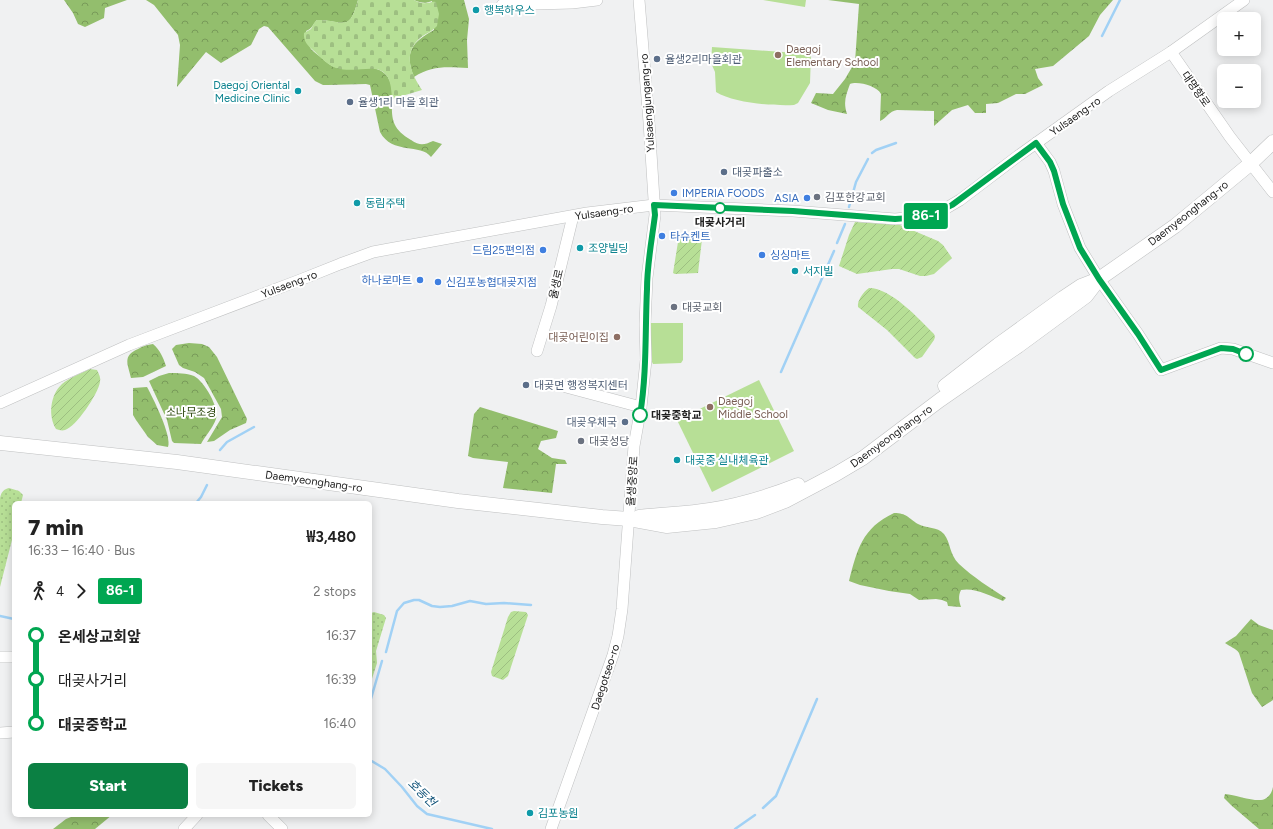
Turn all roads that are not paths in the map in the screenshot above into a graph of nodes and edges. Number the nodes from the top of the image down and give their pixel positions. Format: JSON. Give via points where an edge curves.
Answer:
{"nodes":[{"id":1,"x":597,"y":0,"type":"edge"},
{"id":2,"x":639,"y":0,"type":"edge"},
{"id":3,"x":1244,"y":0,"type":"edge"},
{"id":4,"x":502,"y":6,"type":"dead end"},
{"id":5,"x":1171,"y":52,"type":"junction"},
{"id":6,"x":1273,"y":142,"type":"edge"},
{"id":7,"x":1036,"y":143,"type":"junction"},
{"id":8,"x":1250,"y":164,"type":"junction"},
{"id":9,"x":1273,"y":192,"type":"edge"},
{"id":10,"x":654,"y":205,"type":"junction"},
{"id":11,"x":573,"y":216,"type":"junction"},
{"id":12,"x":1099,"y":279,"type":"junction"},
{"id":13,"x":536,"y":351,"type":"dead end"},
{"id":14,"x":1273,"y":363,"type":"edge"},
{"id":15,"x":566,"y":387,"type":"dead end"},
{"id":16,"x":0,"y":403,"type":"edge"},
{"id":17,"x":641,"y":407,"type":"junction"},
{"id":18,"x":3,"y":441,"type":"edge"},
{"id":19,"x":629,"y":519,"type":"junction"},
{"id":20,"x":0,"y":657,"type":"edge"},
{"id":21,"x":12,"y":657,"type":"edge"},
{"id":22,"x":12,"y":732,"type":"edge"},
{"id":23,"x":0,"y":733,"type":"edge"},
{"id":24,"x":195,"y":817,"type":"edge"},
{"id":25,"x":270,"y":817,"type":"edge"},
{"id":26,"x":184,"y":829,"type":"edge"},
{"id":27,"x":282,"y":829,"type":"edge"},
{"id":28,"x":551,"y":829,"type":"edge"}],
"edges":[{"from":1,"to":4,"type":"street"},
{"from":2,"to":10,"type":"street","name":"Yulsaengjungang-ro"},
{"from":3,"to":5,"type":"street","name":"Yulsaeng-ro"},
{"from":5,"to":7,"type":"street","name":"Yulsaeng-ro","via":[[1109,91]]},
{"from":5,"to":8,"type":"street","name":"대명항로"},
{"from":6,"to":8,"type":"main road","name":"Daemyeonghang-ro"},
{"from":7,"to":10,"type":"street","name":"Yulsaeng-ro","via":[[960,200],[926,216],[895,219],[793,211]]},
{"from":7,"to":12,"type":"street","via":[[1050,162],[1080,248]]},
{"from":8,"to":9,"type":"street","name":"대명항로"},
{"from":8,"to":12,"type":"main road","name":"Daemyeonghang-ro","via":[[1175,226]]},
{"from":10,"to":11,"type":"street","name":"Yulsaeng-ro"},
{"from":10,"to":17,"type":"street","name":"율생중앙로"},
{"from":11,"to":13,"type":"street","name":"율생로","via":[[551,306]]},
{"from":11,"to":16,"type":"street","name":"Yulsaeng-ro","via":[[374,252],[129,345]]},
{"from":12,"to":14,"type":"street","via":[[1161,370],[1221,348],[1233,349]]},
{"from":12,"to":19,"type":"main road","name":"Daemyeonghang-ro","via":[[1086,296],[863,458],[785,501],[756,512],[716,522],[667,526]]},
{"from":15,"to":17,"type":"street"},
{"from":17,"to":19,"type":"street","name":"율생중앙로","via":[[634,446]]},
{"from":18,"to":19,"type":"main road","name":"Daemyeonghang-ro","via":[[458,501]]},
{"from":19,"to":28,"type":"street","name":"Daegotseo-ro","via":[[618,636]]},
{"from":20,"to":21,"type":"street"},
{"from":22,"to":23,"type":"street"},
{"from":24,"to":26,"type":"street"},
{"from":25,"to":27,"type":"street"}]}
